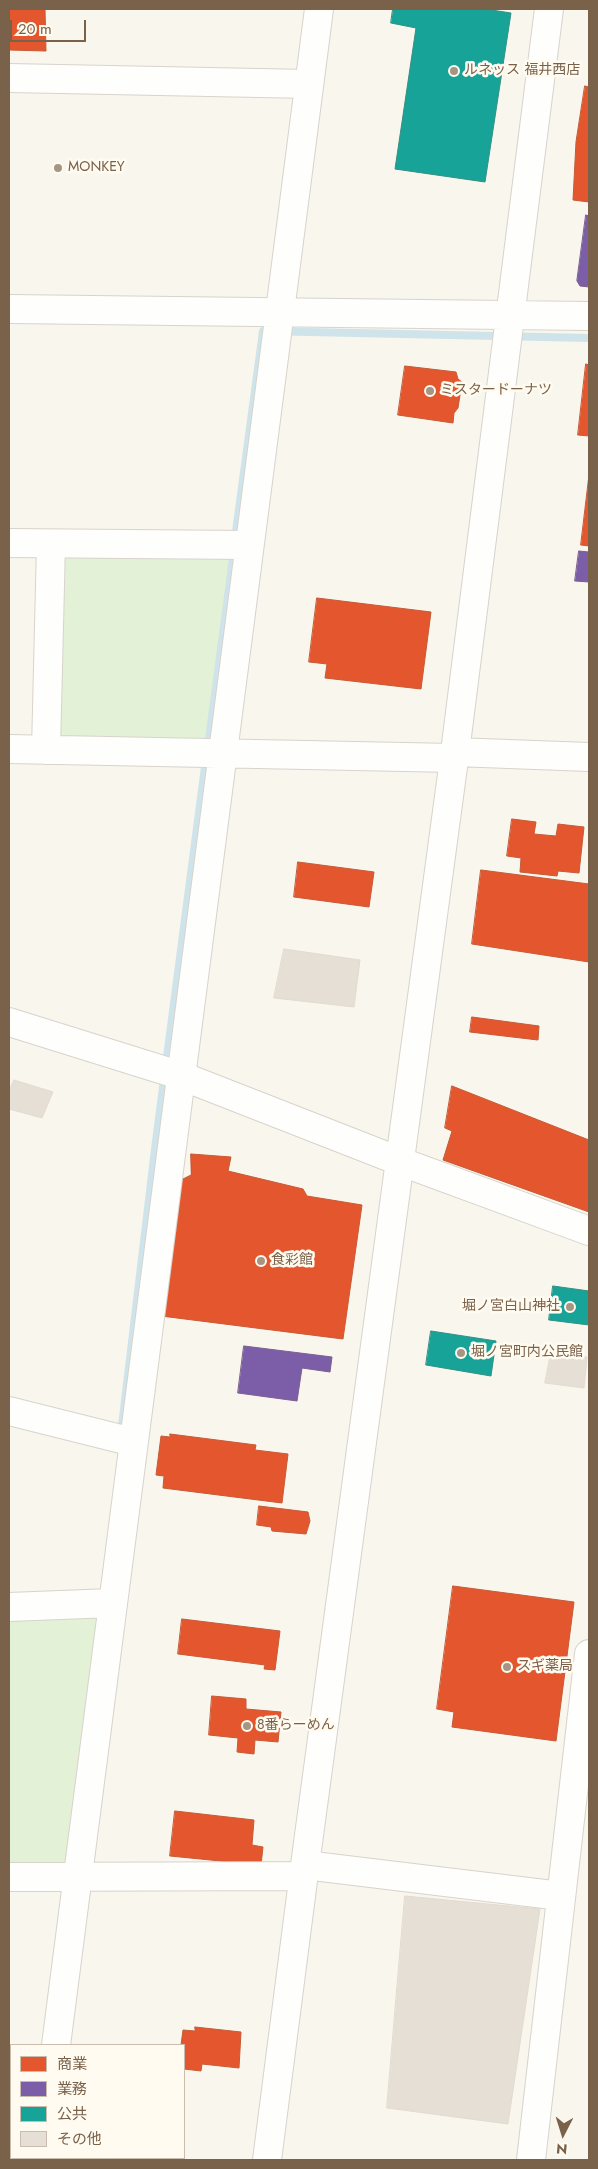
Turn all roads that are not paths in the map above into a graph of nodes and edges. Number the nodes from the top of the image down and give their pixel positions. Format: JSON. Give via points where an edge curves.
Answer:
{"nodes":[{"id":1,"x":319,"y":9,"type":"edge"},
{"id":2,"x":548,"y":9,"type":"edge"},
{"id":3,"x":9,"y":78,"type":"edge"},
{"id":4,"x":309,"y":84,"type":"junction"},
{"id":5,"x":9,"y":309,"type":"edge"},
{"id":6,"x":278,"y":313,"type":"junction"},
{"id":7,"x":510,"y":315,"type":"junction"},
{"id":8,"x":589,"y":316,"type":"edge"},
{"id":9,"x":9,"y":543,"type":"edge"},
{"id":10,"x":51,"y":544,"type":"junction"},
{"id":11,"x":249,"y":545,"type":"junction"},
{"id":12,"x":9,"y":749,"type":"edge"},
{"id":13,"x":46,"y":750,"type":"junction"},
{"id":14,"x":223,"y":754,"type":"junction"},
{"id":15,"x":454,"y":755,"type":"junction"},
{"id":16,"x":589,"y":757,"type":"edge"},
{"id":17,"x":9,"y":1022,"type":"edge"},
{"id":18,"x":179,"y":1075,"type":"junction"},
{"id":19,"x":399,"y":1161,"type":"junction"},
{"id":20,"x":589,"y":1232,"type":"edge"},
{"id":21,"x":9,"y":1411,"type":"edge"},
{"id":22,"x":133,"y":1442,"type":"junction"},
{"id":23,"x":112,"y":1604,"type":"junction"},
{"id":24,"x":9,"y":1607,"type":"edge"},
{"id":25,"x":589,"y":1654,"type":"edge"},
{"id":26,"x":304,"y":1870,"type":"junction"},
{"id":27,"x":9,"y":1877,"type":"edge"},
{"id":28,"x":77,"y":1877,"type":"junction"},
{"id":29,"x":561,"y":1896,"type":"junction"},
{"id":30,"x":56,"y":2044,"type":"edge"},
{"id":31,"x":267,"y":2160,"type":"edge"},
{"id":32,"x":531,"y":2160,"type":"edge"}],
"edges":[{"from":1,"to":4,"type":"street"},
{"from":2,"to":7,"type":"street"},
{"from":3,"to":4,"type":"street"},
{"from":4,"to":6,"type":"street"},
{"from":5,"to":6,"type":"street"},
{"from":6,"to":7,"type":"street"},
{"from":6,"to":11,"type":"street"},
{"from":7,"to":8,"type":"street"},
{"from":7,"to":15,"type":"street"},
{"from":9,"to":10,"type":"street"},
{"from":10,"to":11,"type":"street"},
{"from":10,"to":13,"type":"street"},
{"from":11,"to":14,"type":"street"},
{"from":12,"to":13,"type":"street"},
{"from":13,"to":14,"type":"street"},
{"from":14,"to":15,"type":"street"},
{"from":14,"to":18,"type":"street"},
{"from":15,"to":16,"type":"street"},
{"from":15,"to":19,"type":"street"},
{"from":17,"to":18,"type":"street"},
{"from":18,"to":19,"type":"street"},
{"from":18,"to":22,"type":"street"},
{"from":19,"to":20,"type":"street"},
{"from":19,"to":26,"type":"street"},
{"from":21,"to":22,"type":"street"},
{"from":22,"to":23,"type":"street"},
{"from":23,"to":24,"type":"street"},
{"from":23,"to":28,"type":"street"},
{"from":25,"to":29,"type":"street"},
{"from":26,"to":28,"type":"street"},
{"from":26,"to":29,"type":"street"},
{"from":26,"to":31,"type":"street"},
{"from":27,"to":28,"type":"street"},
{"from":28,"to":30,"type":"street"},
{"from":29,"to":32,"type":"street"}]}
